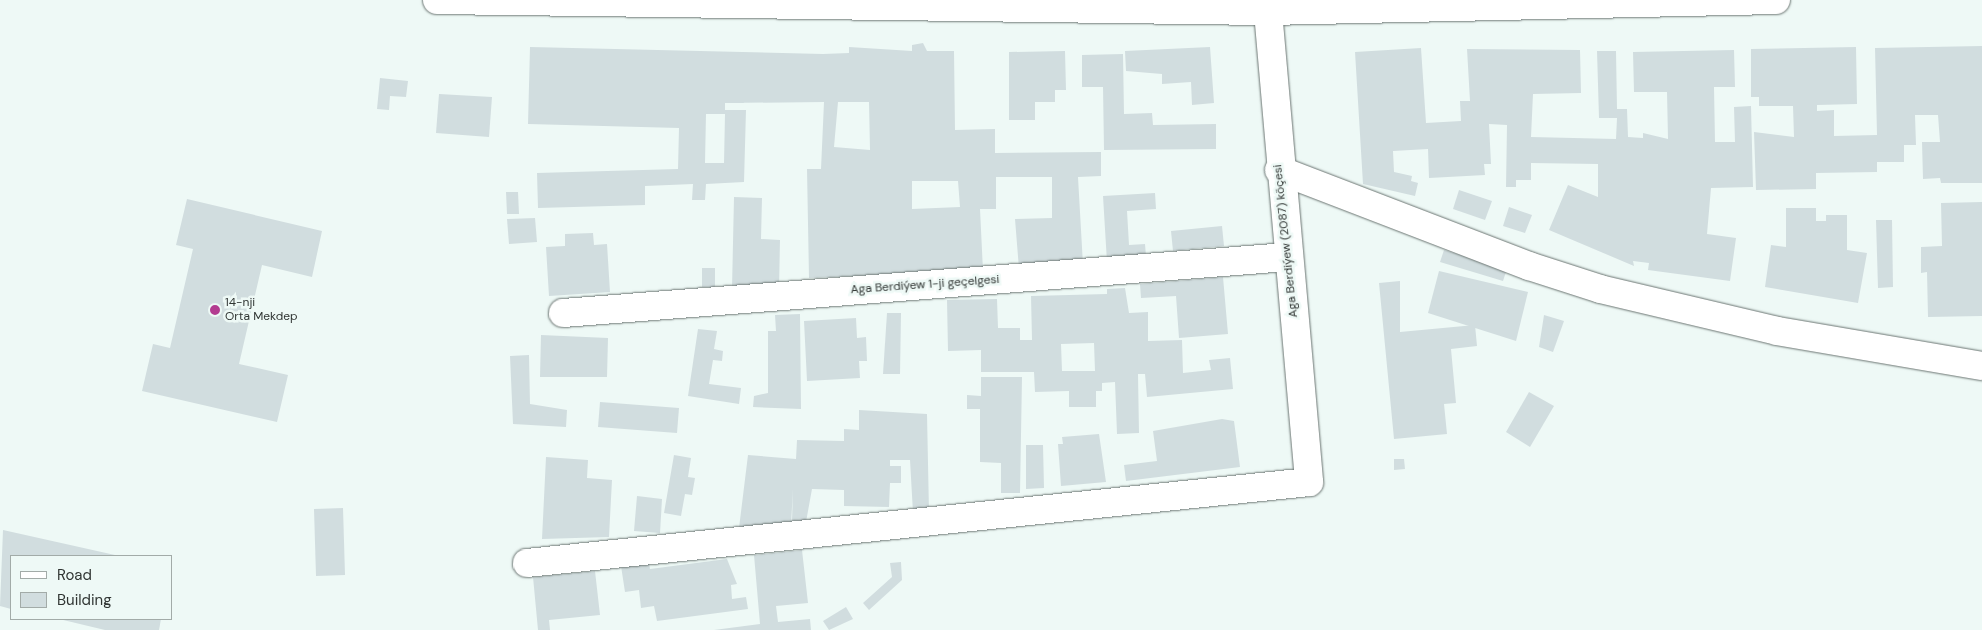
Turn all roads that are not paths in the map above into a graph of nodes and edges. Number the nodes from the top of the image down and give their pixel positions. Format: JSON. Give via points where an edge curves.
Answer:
{"nodes":[{"id":1,"x":1776,"y":0,"type":"edge"},
{"id":2,"x":454,"y":1,"type":"edge"},
{"id":3,"x":1267,"y":5,"type":"edge"},
{"id":4,"x":1279,"y":170,"type":"junction"},
{"id":5,"x":1288,"y":257,"type":"junction"},
{"id":6,"x":562,"y":313,"type":"dead end"},
{"id":7,"x":1982,"y":366,"type":"edge"},
{"id":8,"x":527,"y":563,"type":"dead end"}],
"edges":[{"from":1,"to":3,"type":"street"},
{"from":2,"to":3,"type":"street"},
{"from":3,"to":4,"type":"street","name":"Aga Berdiýew (2087) köçesi"},
{"from":4,"to":5,"type":"street","name":"Aga Berdiýew (2087) köçesi"},
{"from":4,"to":7,"type":"street","via":[[1600,289],[1777,331]]},
{"from":5,"to":6,"type":"street","name":"Aga Berdiýew 1-ji geçelgesi"},
{"from":5,"to":8,"type":"street","name":"Aga Berdiýew (2087) köçesi","via":[[1309,482]]}]}
